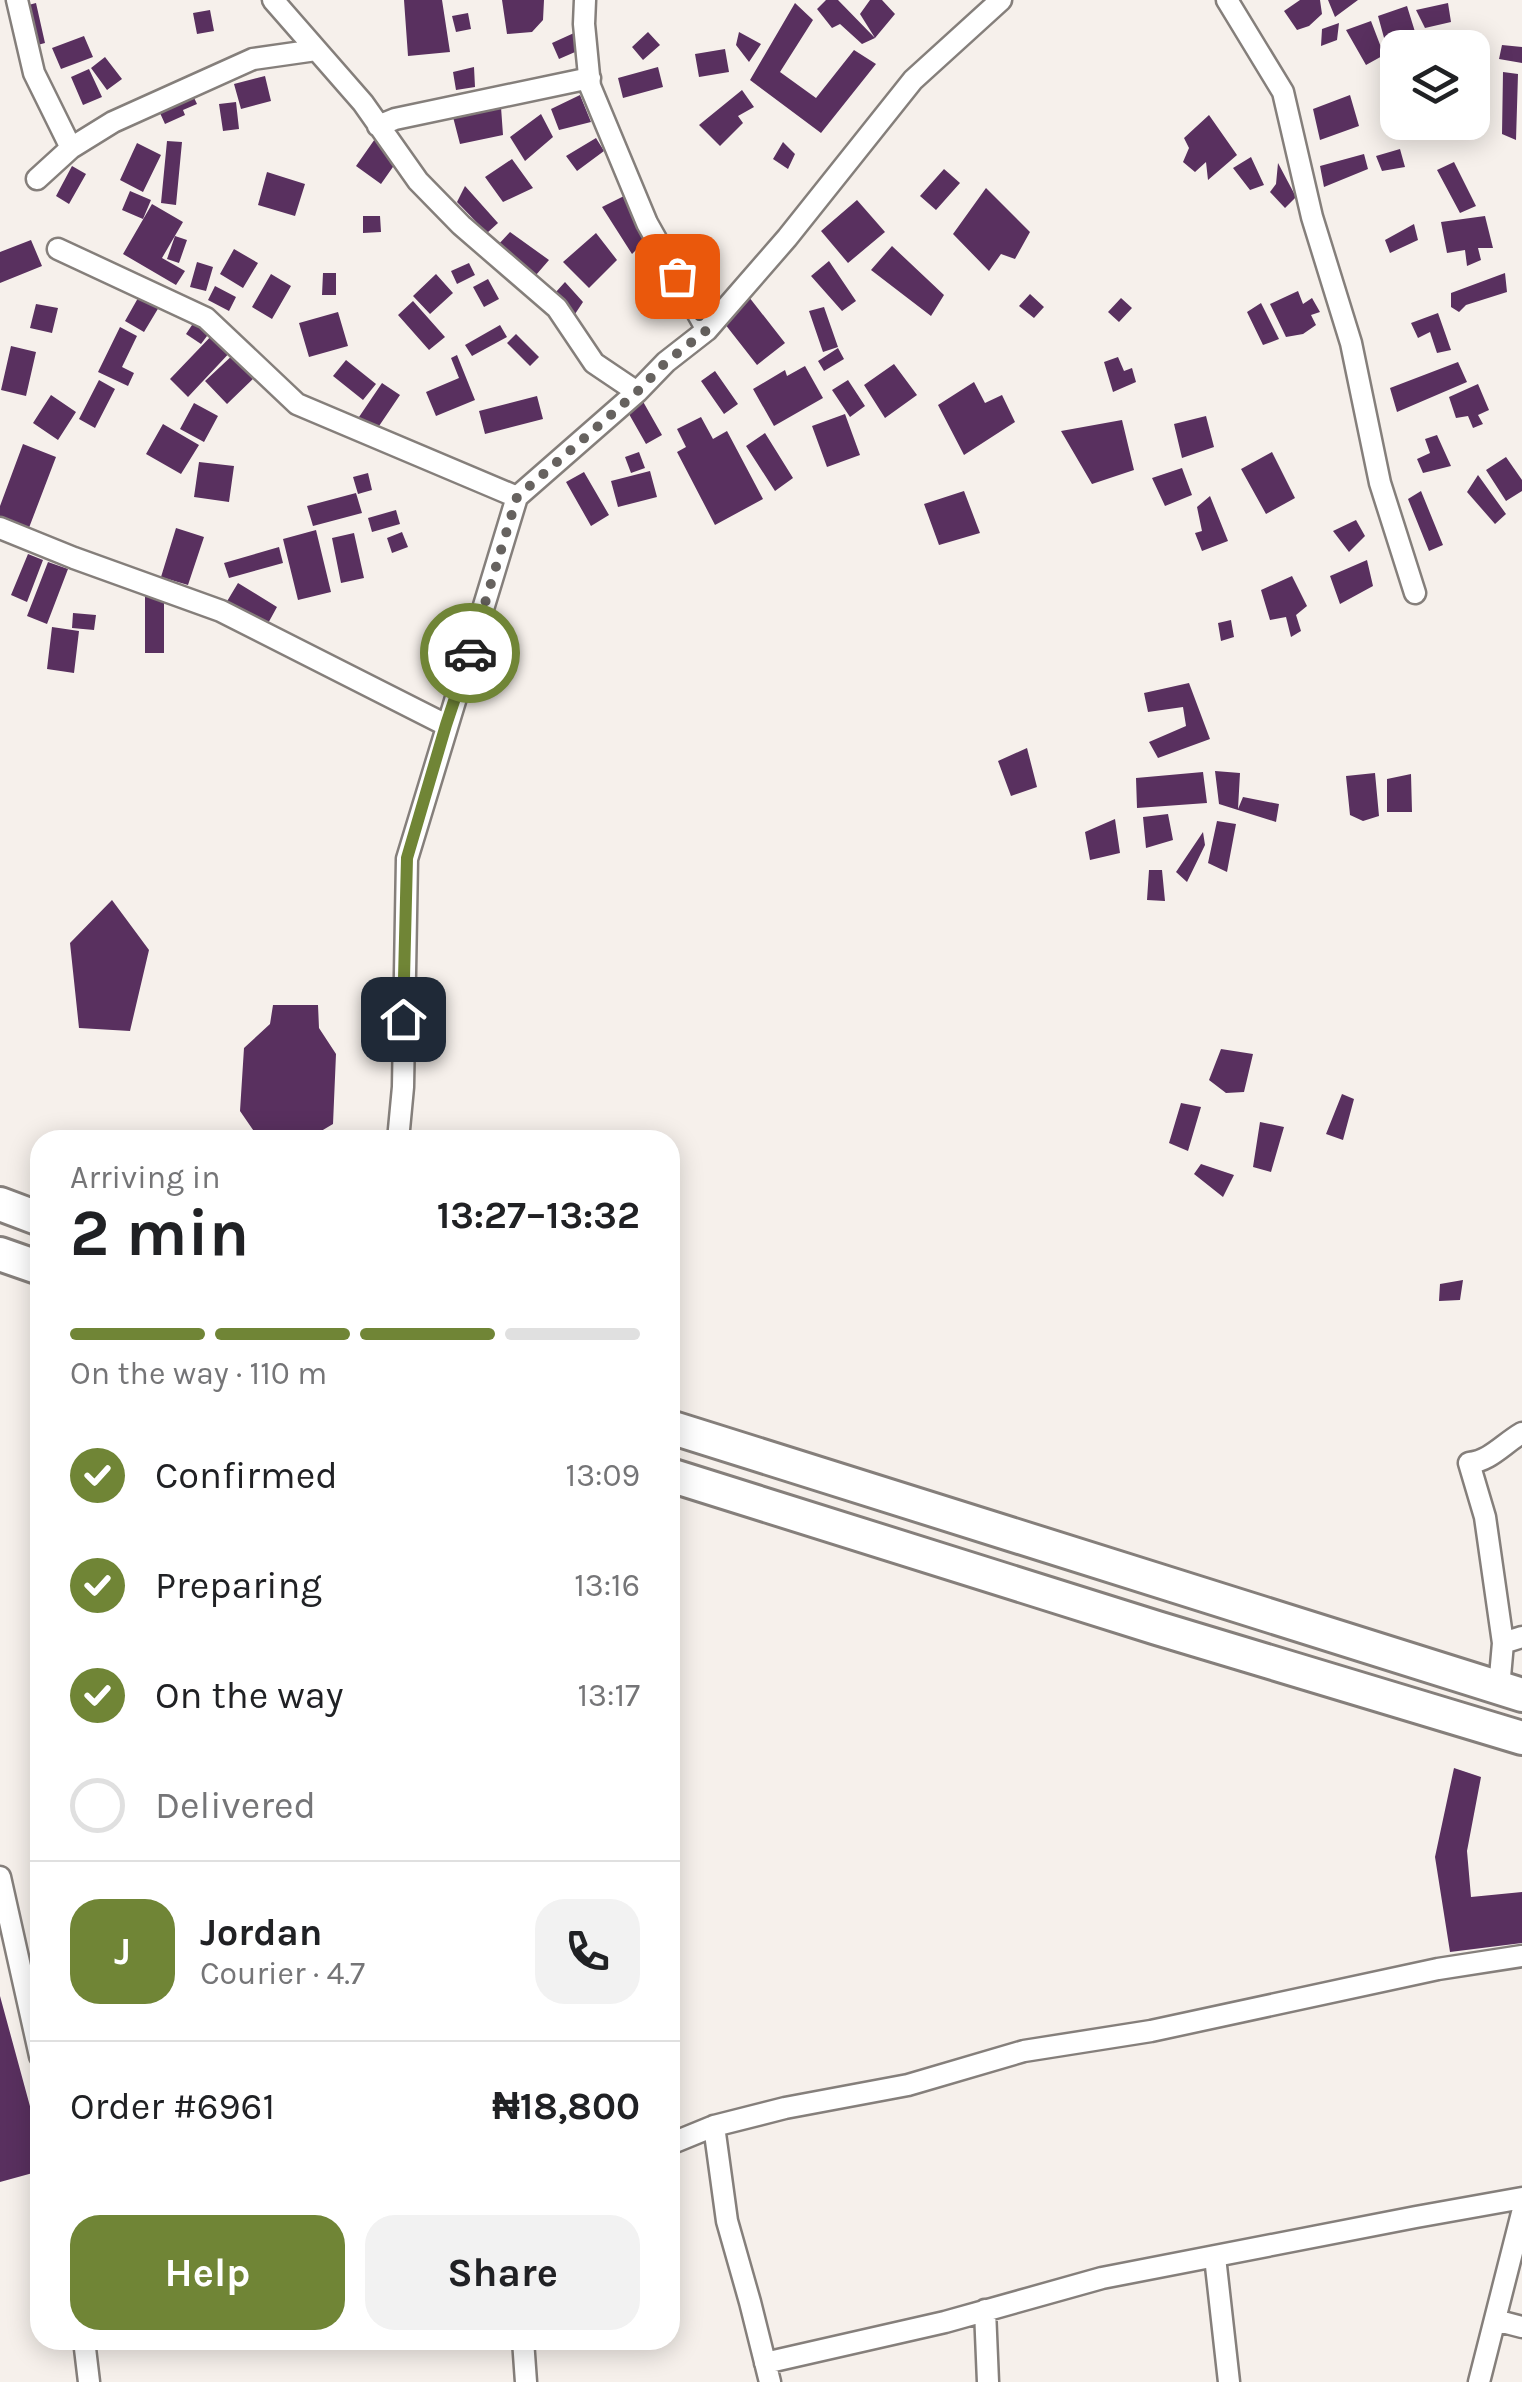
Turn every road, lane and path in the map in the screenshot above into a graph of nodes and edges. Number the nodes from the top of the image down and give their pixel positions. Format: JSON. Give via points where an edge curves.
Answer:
{"nodes":[{"id":1,"x":17,"y":0,"type":"edge"},
{"id":2,"x":272,"y":0,"type":"edge"},
{"id":3,"x":585,"y":0,"type":"edge"},
{"id":4,"x":1001,"y":0,"type":"edge"},
{"id":5,"x":1228,"y":0,"type":"edge"},
{"id":6,"x":316,"y":50,"type":"junction"},
{"id":7,"x":590,"y":78,"type":"junction"},
{"id":8,"x":378,"y":126,"type":"junction"},
{"id":9,"x":71,"y":148,"type":"junction"},
{"id":10,"x":38,"y":179,"type":"dead end"},
{"id":11,"x":58,"y":249,"type":"dead end"},
{"id":12,"x":707,"y":330,"type":"junction"},
{"id":13,"x":637,"y":392,"type":"junction"},
{"id":14,"x":517,"y":497,"type":"junction"},
{"id":15,"x":0,"y":528,"type":"edge"},
{"id":16,"x":1415,"y":593,"type":"dead end"},
{"id":17,"x":446,"y":725,"type":"junction"},
{"id":18,"x":399,"y":1130,"type":"edge"},
{"id":19,"x":0,"y":1204,"type":"edge"},
{"id":20,"x":30,"y":1215,"type":"edge"},
{"id":21,"x":0,"y":1254,"type":"edge"},
{"id":22,"x":30,"y":1264,"type":"edge"},
{"id":23,"x":680,"y":1430,"type":"edge"},
{"id":24,"x":1522,"y":1433,"type":"edge"},
{"id":25,"x":680,"y":1478,"type":"edge"},
{"id":26,"x":1513,"y":1640,"type":"edge"},
{"id":27,"x":1510,"y":1692,"type":"edge"},
{"id":28,"x":1522,"y":1738,"type":"edge"},
{"id":29,"x":0,"y":1877,"type":"edge"},
{"id":30,"x":1522,"y":1956,"type":"edge"},
{"id":31,"x":30,"y":2011,"type":"edge"},
{"id":32,"x":714,"y":2126,"type":"junction"},
{"id":33,"x":680,"y":2140,"type":"edge"},
{"id":34,"x":1522,"y":2198,"type":"edge"},
{"id":35,"x":1522,"y":2213,"type":"edge"},
{"id":36,"x":1214,"y":2258,"type":"junction"},
{"id":37,"x":985,"y":2310,"type":"junction"},
{"id":38,"x":1495,"y":2320,"type":"junction"},
{"id":39,"x":1522,"y":2327,"type":"edge"},
{"id":40,"x":85,"y":2350,"type":"edge"},
{"id":41,"x":524,"y":2350,"type":"edge"},
{"id":42,"x":768,"y":2372,"type":"edge"},
{"id":43,"x":89,"y":2382,"type":"edge"},
{"id":44,"x":526,"y":2382,"type":"edge"},
{"id":45,"x":988,"y":2382,"type":"edge"},
{"id":46,"x":1228,"y":2382,"type":"edge"},
{"id":47,"x":1479,"y":2382,"type":"edge"}],
"edges":[{"from":1,"to":9,"type":"street","via":[[34,73]]},
{"from":2,"to":6,"type":"street"},
{"from":3,"to":7,"type":"street"},
{"from":4,"to":12,"type":"street","via":[[913,80]]},
{"from":5,"to":16,"type":"street","via":[[1283,92],[1351,343],[1380,482]]},
{"from":6,"to":8,"type":"street"},
{"from":6,"to":9,"type":"street","via":[[253,59]]},
{"from":7,"to":8,"type":"street"},
{"from":7,"to":12,"type":"street","via":[[647,223]]},
{"from":8,"to":13,"type":"street","via":[[418,181],[556,308],[594,363]]},
{"from":9,"to":10,"type":"street"},
{"from":11,"to":14,"type":"street","via":[[206,318],[298,404]]},
{"from":12,"to":13,"type":"street"},
{"from":13,"to":14,"type":"street"},
{"from":14,"to":17,"type":"street"},
{"from":15,"to":17,"type":"street","via":[[222,611]]},
{"from":17,"to":18,"type":"street","via":[[407,858]]},
{"from":19,"to":20,"type":"highway"},
{"from":21,"to":22,"type":"highway"},
{"from":23,"to":27,"type":"highway"},
{"from":24,"to":26,"type":"street","via":[[1484,1462],[1468,1463]]},
{"from":25,"to":28,"type":"highway"},
{"from":26,"to":27,"type":"street"},
{"from":29,"to":31,"type":"street"},
{"from":30,"to":32,"type":"street","via":[[1024,2051],[908,2085]]},
{"from":32,"to":33,"type":"street"},
{"from":32,"to":42,"type":"street","via":[[726,2221]]},
{"from":34,"to":36,"type":"street"},
{"from":35,"to":38,"type":"street"},
{"from":36,"to":37,"type":"street","via":[[1102,2278]]},
{"from":36,"to":46,"type":"street"},
{"from":37,"to":42,"type":"street"},
{"from":37,"to":45,"type":"street"},
{"from":38,"to":39,"type":"street"},
{"from":38,"to":47,"type":"street"},
{"from":40,"to":43,"type":"street"},
{"from":41,"to":44,"type":"street"}]}
